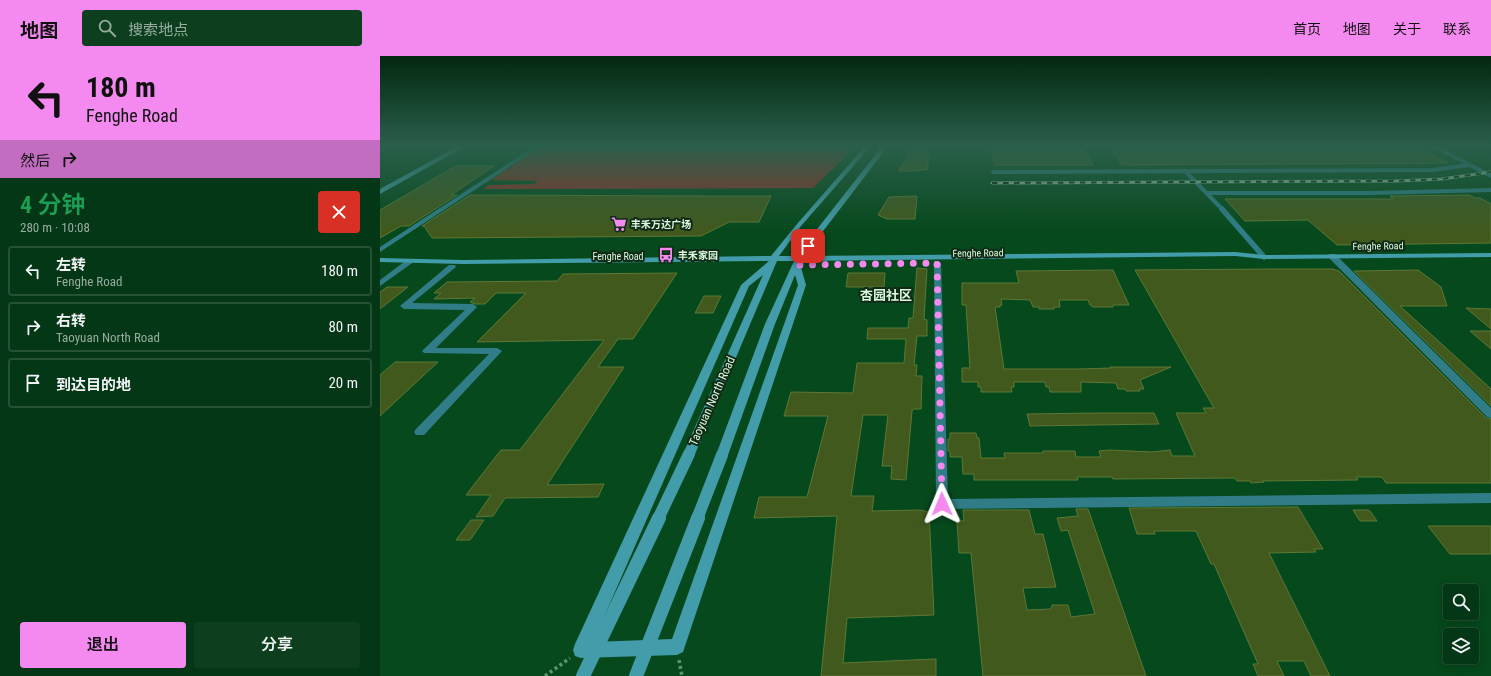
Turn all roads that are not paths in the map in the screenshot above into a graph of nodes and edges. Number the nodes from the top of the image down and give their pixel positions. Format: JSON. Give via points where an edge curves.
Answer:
{"nodes":[{"id":1,"x":402,"y":174,"type":"edge"},
{"id":2,"x":413,"y":174,"type":"edge"},
{"id":3,"x":496,"y":174,"type":"edge"},
{"id":4,"x":844,"y":174,"type":"edge"},
{"id":5,"x":863,"y":174,"type":"edge"},
{"id":6,"x":1188,"y":174,"type":"edge"},
{"id":7,"x":380,"y":186,"type":"edge"},
{"id":8,"x":1491,"y":190,"type":"edge"},
{"id":9,"x":380,"y":192,"type":"edge"},
{"id":10,"x":1207,"y":193,"type":"junction"},
{"id":11,"x":380,"y":250,"type":"edge"},
{"id":12,"x":1491,"y":255,"type":"edge"},
{"id":13,"x":1332,"y":256,"type":"junction"},
{"id":14,"x":1264,"y":257,"type":"junction"},
{"id":15,"x":380,"y":260,"type":"edge"},
{"id":16,"x":411,"y":261,"type":"junction"},
{"id":17,"x":798,"y":261,"type":"junction"},
{"id":18,"x":772,"y":262,"type":"junction"},
{"id":19,"x":937,"y":263,"type":"junction"},
{"id":20,"x":452,"y":266,"type":"junction"},
{"id":21,"x":380,"y":267,"type":"edge"},
{"id":22,"x":403,"y":267,"type":"junction"},
{"id":23,"x":380,"y":284,"type":"edge"},
{"id":24,"x":1491,"y":414,"type":"edge"},
{"id":25,"x":420,"y":432,"type":"dead end"},
{"id":26,"x":1491,"y":498,"type":"edge"},
{"id":27,"x":583,"y":676,"type":"edge"},
{"id":28,"x":636,"y":676,"type":"edge"}],
"edges":[{"from":1,"to":7,"type":"main road"},
{"from":2,"to":9,"type":"main road"},
{"from":3,"to":11,"type":"street"},
{"from":4,"to":18,"type":"main road","name":"Taoyuan North Road","via":[[799,225]]},
{"from":5,"to":17,"type":"main road","name":"Taoyuan North Road"},
{"from":6,"to":10,"type":"lane"},
{"from":8,"to":10,"type":"lane"},
{"from":10,"to":14,"type":"lane"},
{"from":12,"to":13,"type":"main road","name":"Fenghe Road"},
{"from":13,"to":14,"type":"main road","name":"Fenghe Road"},
{"from":13,"to":24,"type":"street"},
{"from":14,"to":17,"type":"main road","name":"Fenghe Road","via":[[1235,254]]},
{"from":14,"to":19,"type":"main road","name":"Fenghe Road","via":[[1239,260]]},
{"from":15,"to":16,"type":"main road","name":"Fenghe Road"},
{"from":16,"to":18,"type":"main road","name":"Fenghe Road"},
{"from":16,"to":22,"type":"street"},
{"from":17,"to":18,"type":"main road","name":"Fenghe Road"},
{"from":17,"to":18,"type":"main road","via":[[802,285],[677,647],[581,650],[745,285]]},
{"from":17,"to":19,"type":"main road","name":"Fenghe Road"},
{"from":17,"to":28,"type":"main road","name":"Taoyuan North Road","bridge":true,"via":[[770,324]]},
{"from":18,"to":20,"type":"main road","name":"Fenghe Road"},
{"from":18,"to":27,"type":"main road","name":"Taoyuan North Road","bridge":true,"via":[[689,454]]},
{"from":19,"to":26,"type":"street","via":[[942,504]]},
{"from":20,"to":22,"type":"main road","name":"Fenghe Road"},
{"from":20,"to":25,"type":"street","via":[[404,306],[473,307],[427,351],[497,351]]},
{"from":21,"to":22,"type":"main road","name":"Fenghe Road"},
{"from":22,"to":23,"type":"street"}]}
